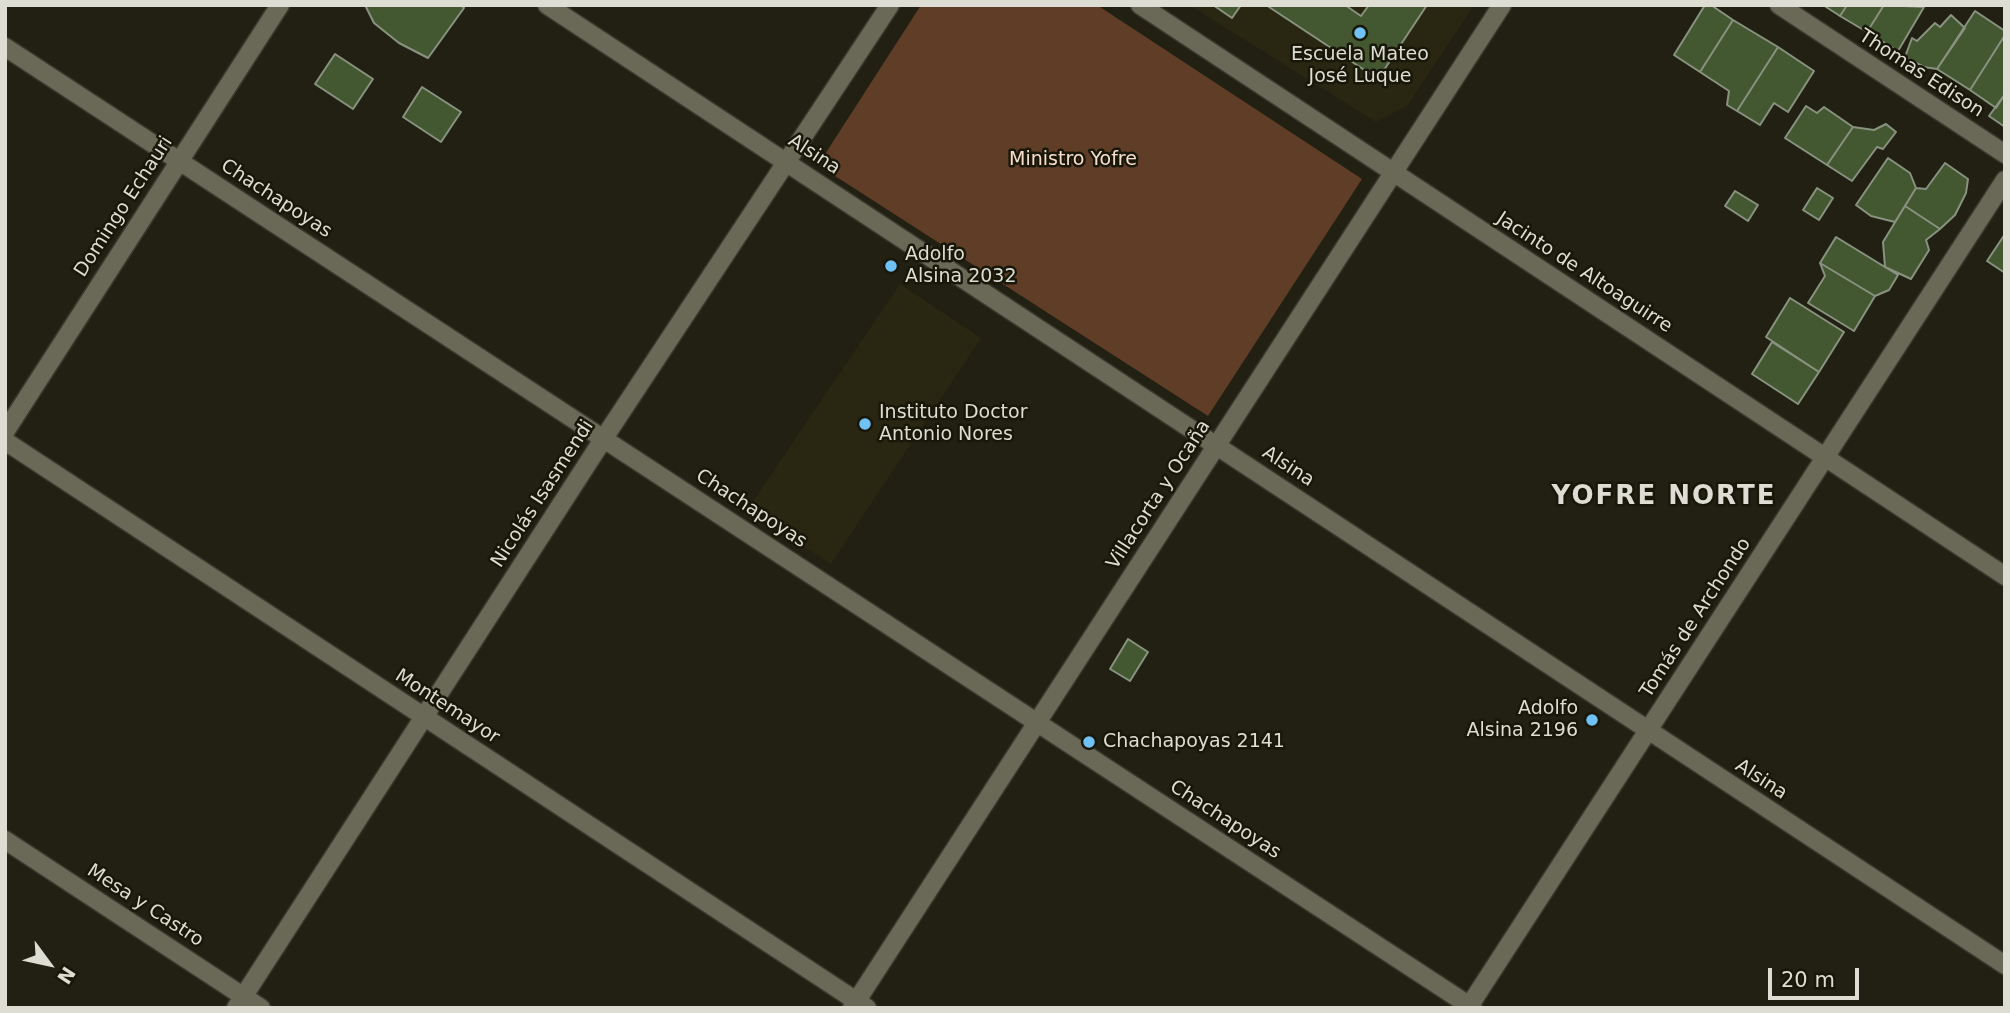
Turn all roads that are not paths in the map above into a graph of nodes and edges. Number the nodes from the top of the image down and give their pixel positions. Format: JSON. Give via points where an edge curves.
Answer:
{"nodes":[{"id":1,"x":280,"y":5,"type":"edge"},
{"id":2,"x":547,"y":5,"type":"edge"},
{"id":3,"x":890,"y":5,"type":"edge"},
{"id":4,"x":1140,"y":5,"type":"edge"},
{"id":5,"x":1502,"y":5,"type":"edge"},
{"id":6,"x":1779,"y":5,"type":"edge"},
{"id":7,"x":5,"y":47,"type":"edge"},
{"id":8,"x":2005,"y":154,"type":"edge"},
{"id":9,"x":179,"y":160,"type":"junction"},
{"id":10,"x":786,"y":162,"type":"junction"},
{"id":11,"x":1394,"y":173,"type":"junction"},
{"id":12,"x":2005,"y":180,"type":"edge"},
{"id":13,"x":5,"y":432,"type":"edge"},
{"id":14,"x":604,"y":438,"type":"junction"},
{"id":15,"x":5,"y":441,"type":"edge"},
{"id":16,"x":1216,"y":445,"type":"junction"},
{"id":17,"x":1825,"y":457,"type":"junction"},
{"id":18,"x":2005,"y":576,"type":"edge"},
{"id":19,"x":425,"y":717,"type":"junction"},
{"id":20,"x":1036,"y":721,"type":"junction"},
{"id":21,"x":1648,"y":730,"type":"junction"},
{"id":22,"x":5,"y":840,"type":"edge"},
{"id":23,"x":2005,"y":965,"type":"edge"},
{"id":24,"x":240,"y":1002,"type":"edge"},
{"id":25,"x":858,"y":1006,"type":"edge"},
{"id":26,"x":1470,"y":1007,"type":"edge"},
{"id":27,"x":261,"y":1008,"type":"edge"}],
"edges":[{"from":1,"to":9,"type":"street","name":"Domingo Echauri"},
{"from":2,"to":10,"type":"street","name":"Alsina"},
{"from":3,"to":10,"type":"street","name":"Nicolás Isasmendi"},
{"from":4,"to":11,"type":"street","name":"Jacinto de Altoaguirre"},
{"from":5,"to":11,"type":"street","name":"Villacorta y Ocaña"},
{"from":6,"to":8,"type":"street","name":"Thomas Edison"},
{"from":7,"to":9,"type":"street","name":"Chachapoyas"},
{"from":9,"to":13,"type":"street","name":"Domingo Echauri"},
{"from":9,"to":14,"type":"street","name":"Chachapoyas"},
{"from":10,"to":14,"type":"street","name":"Nicolás Isasmendi"},
{"from":10,"to":16,"type":"street","name":"Alsina"},
{"from":11,"to":16,"type":"street","name":"Villacorta y Ocaña"},
{"from":11,"to":17,"type":"street","name":"Jacinto de Altoaguirre"},
{"from":12,"to":17,"type":"street","name":"Tomás de Archondo"},
{"from":14,"to":19,"type":"street","name":"Nicolás Isasmendi"},
{"from":14,"to":20,"type":"street","name":"Chachapoyas"},
{"from":15,"to":19,"type":"street","name":"Montemayor"},
{"from":16,"to":20,"type":"street","name":"Villacorta y Ocaña"},
{"from":16,"to":21,"type":"street","name":"Alsina"},
{"from":17,"to":18,"type":"street","name":"Jacinto de Altoaguirre"},
{"from":17,"to":21,"type":"street","name":"Tomás de Archondo"},
{"from":19,"to":24,"type":"street","name":"Nicolás Isasmendi"},
{"from":19,"to":25,"type":"street","name":"Montemayor"},
{"from":20,"to":25,"type":"street","name":"Villacorta y Ocaña"},
{"from":20,"to":26,"type":"street","name":"Chachapoyas"},
{"from":21,"to":23,"type":"street","name":"Alsina"},
{"from":21,"to":26,"type":"street","name":"Tomás de Archondo"},
{"from":22,"to":24,"type":"street","name":"Mesa y Castro"},
{"from":24,"to":27,"type":"street","name":"Mesa y Castro"}]}
